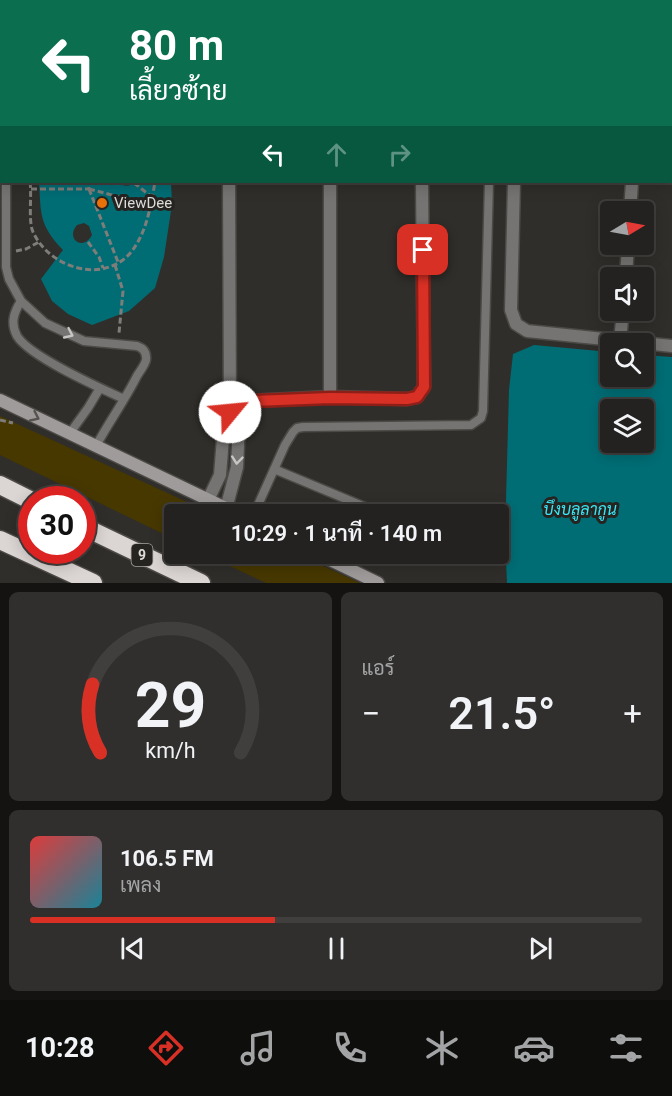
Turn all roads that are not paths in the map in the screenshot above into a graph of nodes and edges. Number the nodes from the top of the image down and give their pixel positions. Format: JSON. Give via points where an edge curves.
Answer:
{"nodes":[{"id":1,"x":6,"y":183,"type":"edge"},
{"id":2,"x":229,"y":183,"type":"edge"},
{"id":3,"x":330,"y":183,"type":"edge"},
{"id":4,"x":422,"y":183,"type":"edge"},
{"id":5,"x":489,"y":183,"type":"edge"},
{"id":6,"x":514,"y":183,"type":"edge"},
{"id":7,"x":632,"y":183,"type":"edge"},
{"id":8,"x":631,"y":201,"type":"edge"},
{"id":9,"x":21,"y":301,"type":"junction"},
{"id":10,"x":600,"y":339,"type":"edge"},
{"id":11,"x":654,"y":344,"type":"edge"},
{"id":12,"x":672,"y":346,"type":"edge"},
{"id":13,"x":100,"y":388,"type":"junction"},
{"id":14,"x":330,"y":398,"type":"junction"},
{"id":15,"x":124,"y":399,"type":"junction"},
{"id":16,"x":0,"y":400,"type":"edge"},
{"id":17,"x":230,"y":407,"type":"junction"},
{"id":18,"x":70,"y":433,"type":"junction"},
{"id":19,"x":96,"y":446,"type":"junction"},
{"id":20,"x":274,"y":469,"type":"junction"},
{"id":21,"x":0,"y":485,"type":"edge"},
{"id":22,"x":18,"y":494,"type":"edge"},
{"id":23,"x":208,"y":500,"type":"junction"},
{"id":24,"x":216,"y":504,"type":"edge"},
{"id":25,"x":233,"y":504,"type":"edge"},
{"id":26,"x":258,"y":504,"type":"edge"},
{"id":27,"x":358,"y":504,"type":"edge"},
{"id":28,"x":96,"y":533,"type":"edge"},
{"id":29,"x":0,"y":540,"type":"edge"},
{"id":30,"x":339,"y":564,"type":"edge"},
{"id":31,"x":93,"y":583,"type":"edge"},
{"id":32,"x":201,"y":583,"type":"edge"},
{"id":33,"x":378,"y":583,"type":"edge"}],
"edges":[{"from":1,"to":9,"type":"lane","via":[[7,273]]},
{"from":2,"to":17,"type":"street"},
{"from":3,"to":14,"type":"street"},
{"from":4,"to":14,"type":"street","via":[[424,387],[417,397],[407,399]]},
{"from":5,"to":20,"type":"lane","via":[[482,418],[471,425],[297,428]]},
{"from":6,"to":10,"type":"street","via":[[511,310],[516,324],[527,331]]},
{"from":7,"to":8,"type":"street"},
{"from":9,"to":13,"type":"lane","via":[[13,324],[24,344]]},
{"from":9,"to":15,"type":"lane","one_way":true,"via":[[45,323],[84,341],[142,347],[146,358]]},
{"from":11,"to":12,"type":"street"},
{"from":13,"to":15,"type":"lane"},
{"from":13,"to":18,"type":"lane"},
{"from":14,"to":17,"type":"street"},
{"from":15,"to":19,"type":"lane"},
{"from":16,"to":18,"type":"main road","one_way":true},
{"from":17,"to":23,"type":"street","via":[[224,426],[220,475]]},
{"from":17,"to":25,"type":"street","one_way":true,"via":[[238,424]]},
{"from":18,"to":19,"type":"main road"},
{"from":19,"to":23,"type":"main road"},
{"from":20,"to":26,"type":"lane"},
{"from":20,"to":27,"type":"lane"},
{"from":21,"to":22,"type":"highway"},
{"from":23,"to":24,"type":"main road"},
{"from":28,"to":32,"type":"highway","number":"9"},
{"from":29,"to":31,"type":"highway"},
{"from":30,"to":33,"type":"main road"}]}
